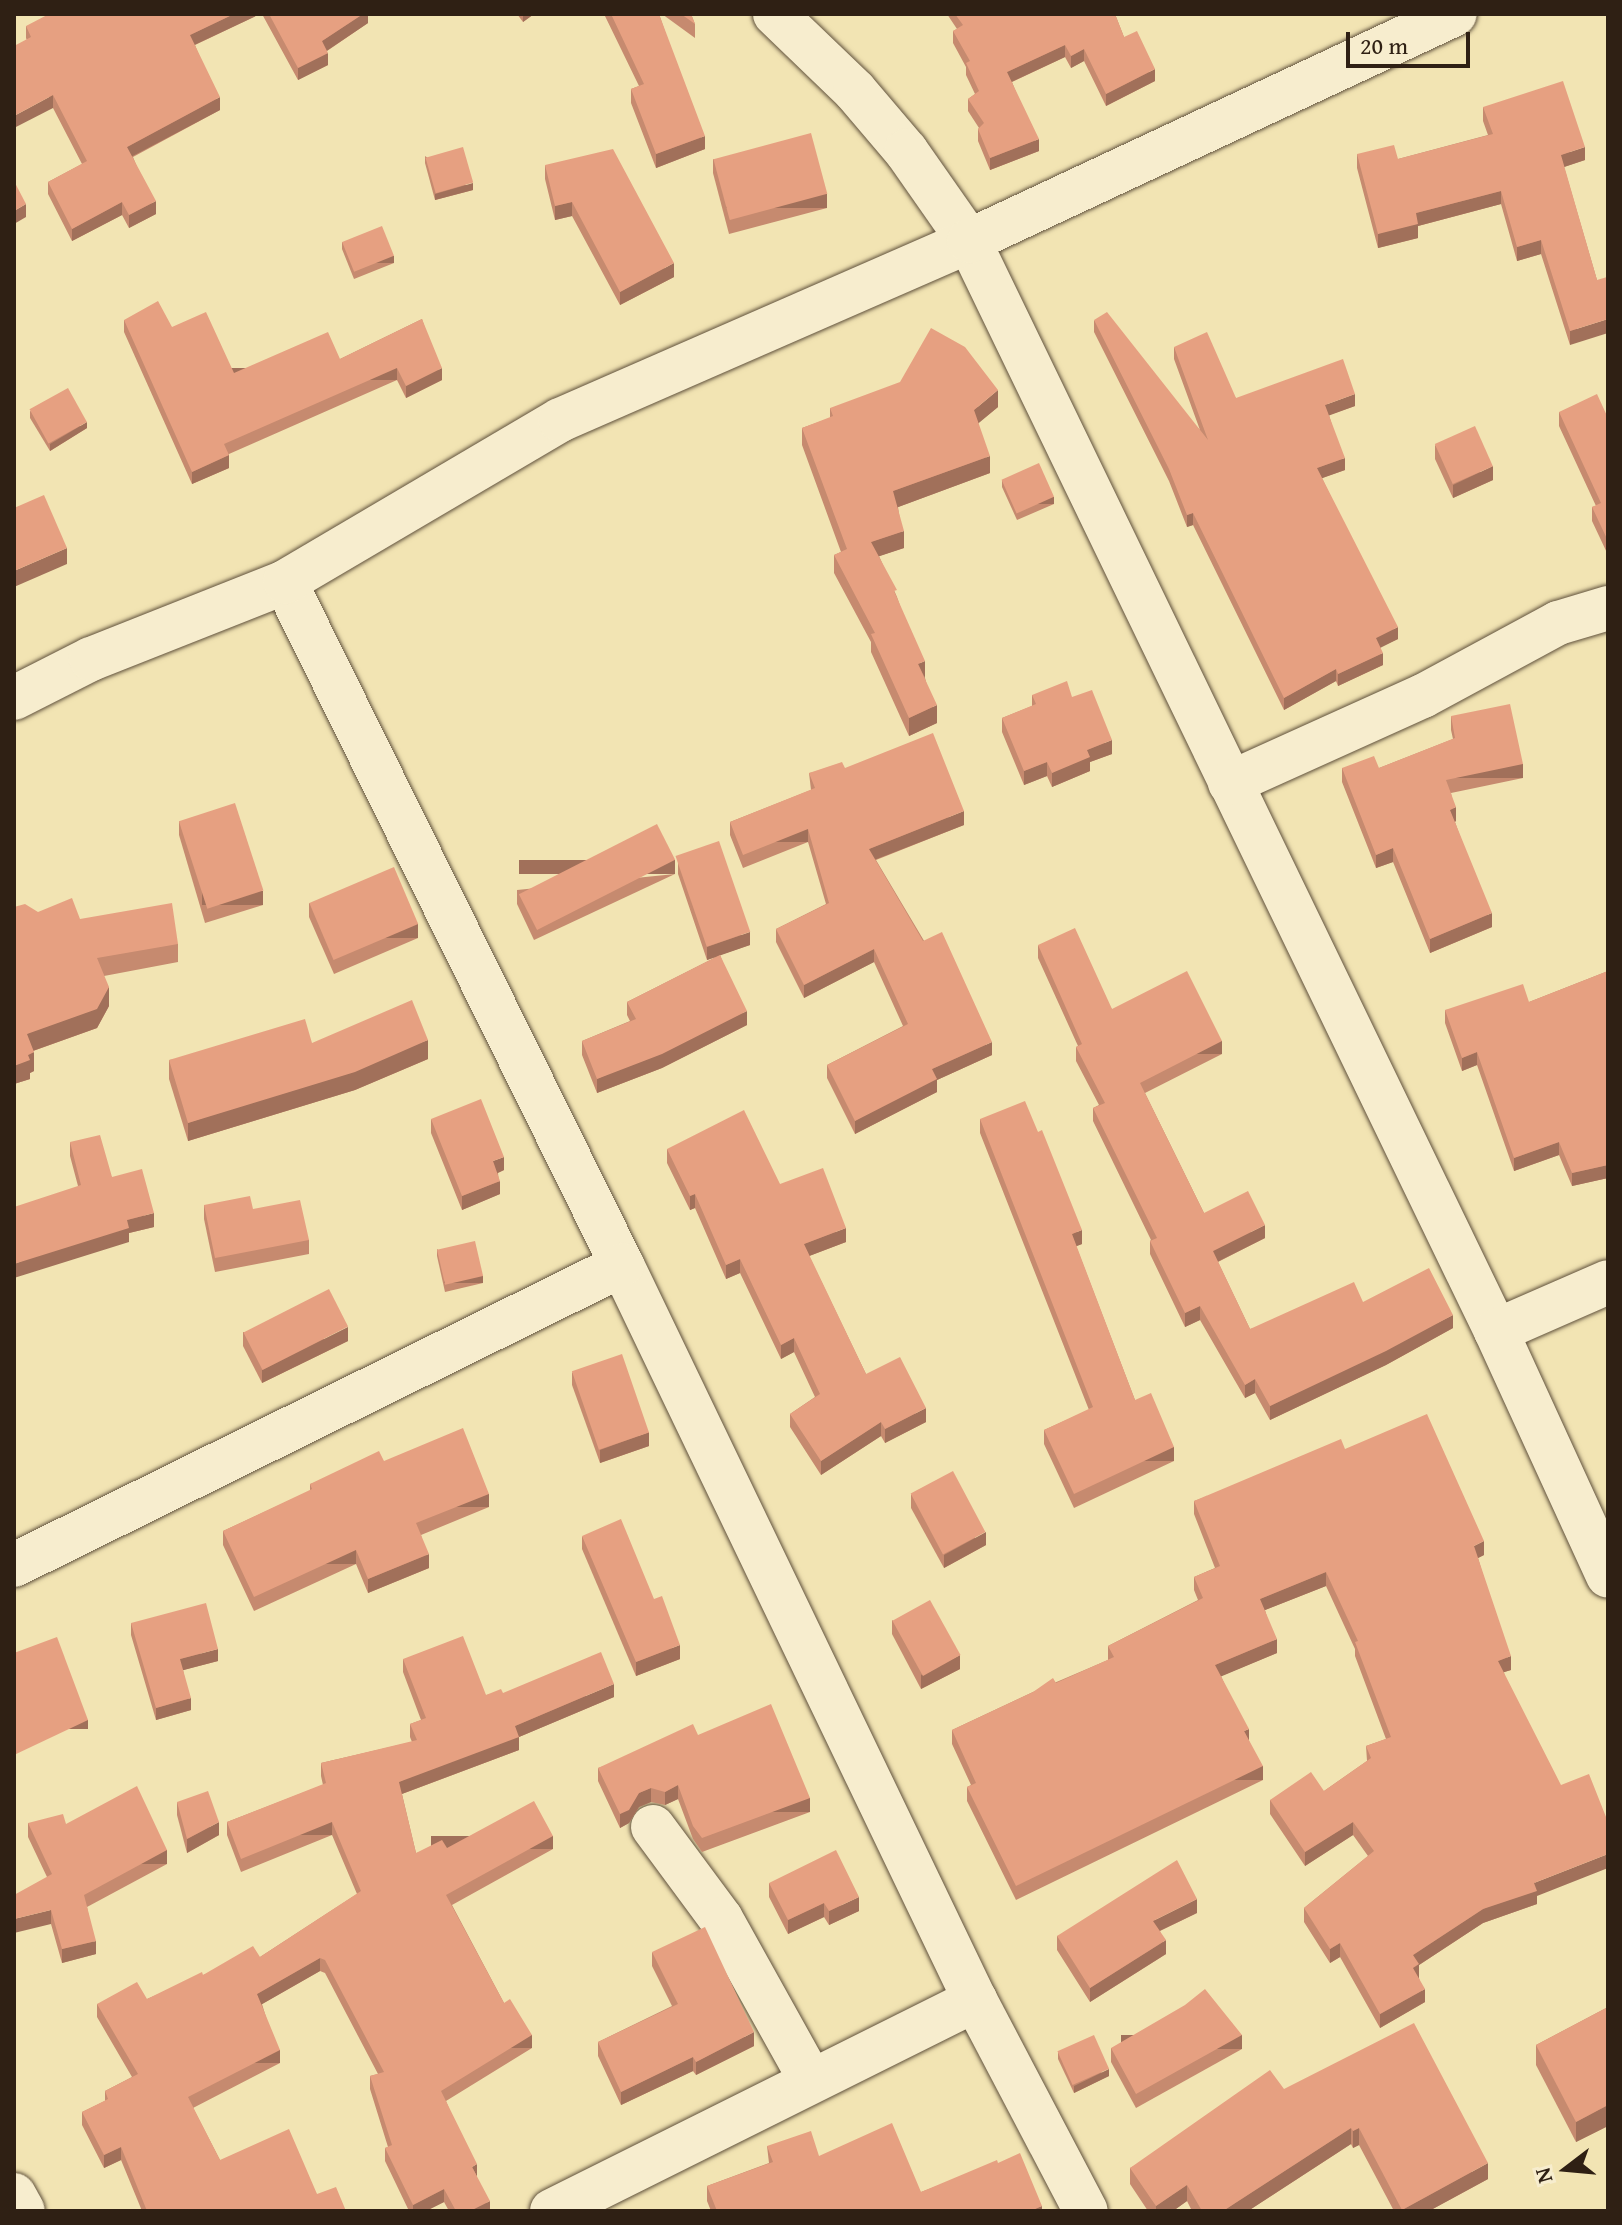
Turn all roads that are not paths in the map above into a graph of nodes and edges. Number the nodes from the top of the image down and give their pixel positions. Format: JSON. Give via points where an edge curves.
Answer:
{"nodes":[{"id":1,"x":775,"y":14,"type":"edge"},
{"id":2,"x":1455,"y":14,"type":"edge"},
{"id":3,"x":969,"y":241,"type":"junction"},
{"id":4,"x":285,"y":582,"type":"junction"},
{"id":5,"x":1608,"y":608,"type":"edge"},
{"id":6,"x":14,"y":698,"type":"edge"},
{"id":7,"x":1230,"y":783,"type":"junction"},
{"id":8,"x":622,"y":1265,"type":"junction"},
{"id":9,"x":1608,"y":1282,"type":"edge"},
{"id":10,"x":1496,"y":1331,"type":"junction"},
{"id":11,"x":14,"y":1565,"type":"edge"},
{"id":12,"x":1608,"y":1576,"type":"edge"},
{"id":13,"x":653,"y":1827,"type":"dead end"},
{"id":14,"x":975,"y":2000,"type":"junction"},
{"id":15,"x":811,"y":2081,"type":"junction"},
{"id":16,"x":14,"y":2195,"type":"edge"},
{"id":17,"x":23,"y":2211,"type":"edge"},
{"id":18,"x":552,"y":2211,"type":"edge"},
{"id":19,"x":1086,"y":2211,"type":"edge"}],
"edges":[{"from":1,"to":3,"type":"street","via":[[855,91],[906,151]]},
{"from":2,"to":3,"type":"street"},
{"from":3,"to":4,"type":"street","via":[[560,420]]},
{"from":3,"to":7,"type":"street"},
{"from":4,"to":6,"type":"street","via":[[91,659]]},
{"from":4,"to":8,"type":"street"},
{"from":5,"to":7,"type":"street","via":[[1558,623],[1423,696]]},
{"from":7,"to":10,"type":"street"},
{"from":8,"to":11,"type":"street"},
{"from":8,"to":14,"type":"street"},
{"from":9,"to":10,"type":"street"},
{"from":10,"to":12,"type":"street"},
{"from":13,"to":15,"type":"street","via":[[721,1919]]},
{"from":14,"to":15,"type":"street"},
{"from":14,"to":19,"type":"street"},
{"from":15,"to":18,"type":"street"},
{"from":16,"to":17,"type":"street"}]}
